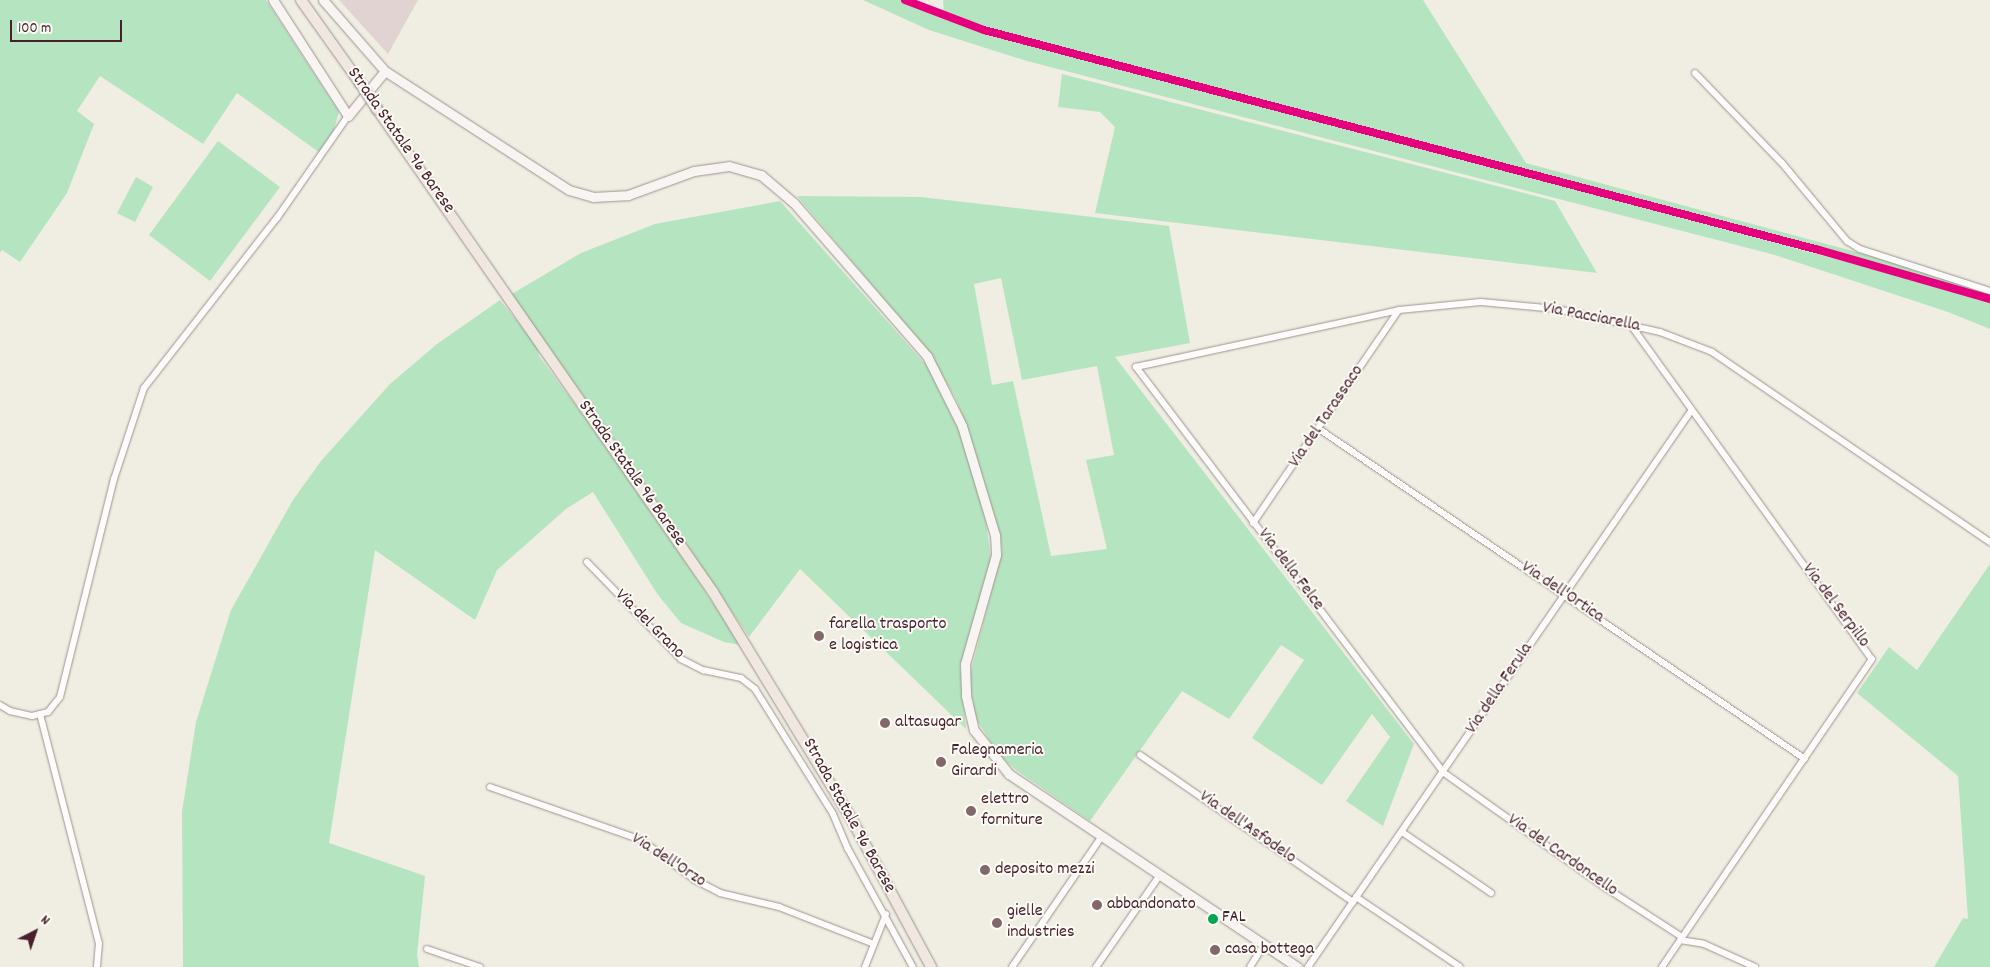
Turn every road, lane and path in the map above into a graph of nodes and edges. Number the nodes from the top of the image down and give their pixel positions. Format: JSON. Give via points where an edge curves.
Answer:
{"nodes":[{"id":1,"x":273,"y":0,"type":"edge"},
{"id":2,"x":301,"y":0,"type":"edge"},
{"id":3,"x":323,"y":0,"type":"edge"},
{"id":4,"x":385,"y":71,"type":"junction"},
{"id":5,"x":1695,"y":73,"type":"dead end"},
{"id":6,"x":348,"y":116,"type":"junction"},
{"id":7,"x":1990,"y":291,"type":"edge"},
{"id":8,"x":1399,"y":310,"type":"junction"},
{"id":9,"x":1630,"y":324,"type":"junction"},
{"id":10,"x":1136,"y":367,"type":"joint"},
{"id":11,"x":1692,"y":411,"type":"junction"},
{"id":12,"x":1319,"y":429,"type":"junction"},
{"id":13,"x":1253,"y":523,"type":"junction"},
{"id":14,"x":1990,"y":542,"type":"edge"},
{"id":15,"x":587,"y":562,"type":"dead end"},
{"id":16,"x":1564,"y":594,"type":"junction"},
{"id":17,"x":0,"y":705,"type":"edge"},
{"id":18,"x":40,"y":714,"type":"junction"},
{"id":19,"x":1140,"y":754,"type":"dead end"},
{"id":20,"x":1804,"y":760,"type":"junction"},
{"id":21,"x":1444,"y":773,"type":"junction"},
{"id":22,"x":490,"y":787,"type":"dead end"},
{"id":23,"x":1402,"y":832,"type":"junction"},
{"id":24,"x":1102,"y":836,"type":"junction"},
{"id":25,"x":1160,"y":875,"type":"junction"},
{"id":26,"x":1490,"y":893,"type":"dead end"},
{"id":27,"x":1355,"y":899,"type":"junction"},
{"id":28,"x":886,"y":914,"type":"junction"},
{"id":29,"x":1681,"y":938,"type":"junction"},
{"id":30,"x":874,"y":944,"type":"junction"},
{"id":31,"x":1264,"y":945,"type":"junction"},
{"id":32,"x":427,"y":949,"type":"dead end"},
{"id":33,"x":96,"y":967,"type":"edge"},
{"id":34,"x":480,"y":967,"type":"edge"},
{"id":35,"x":865,"y":967,"type":"edge"},
{"id":36,"x":913,"y":967,"type":"edge"},
{"id":37,"x":931,"y":967,"type":"edge"},
{"id":38,"x":1012,"y":967,"type":"edge"},
{"id":39,"x":1096,"y":967,"type":"edge"},
{"id":40,"x":1250,"y":967,"type":"edge"},
{"id":41,"x":1297,"y":967,"type":"edge"},
{"id":42,"x":1308,"y":967,"type":"edge"},
{"id":43,"x":1460,"y":967,"type":"edge"},
{"id":44,"x":1662,"y":967,"type":"edge"},
{"id":45,"x":1755,"y":967,"type":"edge"}],
"edges":[{"from":1,"to":6,"type":"main road"},
{"from":2,"to":37,"type":"main road","name":"Strada Statale 96 Barese","bridge":true,"via":[[714,592],[852,820]]},
{"from":3,"to":4,"type":"main road"},
{"from":4,"to":6,"type":"main road"},
{"from":4,"to":24,"type":"main road","via":[[570,190],[593,197],[628,195],[712,168],[742,168],[772,182],[794,203],[927,356],[962,426],[995,535],[996,555],[965,664],[966,696],[974,730],[1009,774]]},
{"from":5,"to":7,"type":"street","via":[[1782,163],[1847,241],[1860,249]]},
{"from":6,"to":18,"type":"street","via":[[277,218],[144,388],[114,479],[60,697],[48,712]]},
{"from":8,"to":9,"type":"street","name":"Via Pacciarella","via":[[1481,302],[1557,309]]},
{"from":8,"to":10,"type":"street","name":"Via Pacciarella"},
{"from":8,"to":12,"type":"street","name":"Via del Tarassaco"},
{"from":9,"to":11,"type":"street","name":"Via del Serpillo"},
{"from":9,"to":14,"type":"street","name":"Via Pacciarella","via":[[1687,340],[1712,352]]},
{"from":10,"to":13,"type":"street","name":"Via della Felce"},
{"from":11,"to":16,"type":"street","name":"Via della Ferula"},
{"from":11,"to":20,"type":"street","name":"Via del Serpillo","via":[[1870,654],[1872,663]]},
{"from":12,"to":13,"type":"street","name":"Via del Tarassaco"},
{"from":12,"to":16,"type":"street","name":"Via dell'Ortica"},
{"from":13,"to":21,"type":"street","name":"Via della Felce"},
{"from":15,"to":28,"type":"street","name":"Via del Grano","via":[[681,659],[703,670],[741,678],[754,689],[832,814],[848,849]]},
{"from":16,"to":20,"type":"street","name":"Via dell'Ortica"},
{"from":16,"to":21,"type":"street","name":"Via della Ferula"},
{"from":17,"to":18,"type":"street","via":[[10,711]]},
{"from":18,"to":33,"type":"street","via":[[99,943]]},
{"from":19,"to":27,"type":"street","name":"Via dell'Asfodelo"},
{"from":20,"to":29,"type":"street","name":"Via del Serpillo"},
{"from":21,"to":23,"type":"street","name":"Via della Ferula"},
{"from":21,"to":29,"type":"street","name":"Via del Cardoncello"},
{"from":22,"to":30,"type":"street","name":"Via dell'Orzo","via":[[641,840],[695,880],[720,892],[779,907]]},
{"from":23,"to":26,"type":"street"},
{"from":23,"to":27,"type":"street","name":"Via della Ferula"},
{"from":24,"to":25,"type":"main road"},
{"from":24,"to":38,"type":"street"},
{"from":25,"to":31,"type":"main road"},
{"from":25,"to":39,"type":"street"},
{"from":27,"to":42,"type":"street","name":"Via della Ferula"},
{"from":27,"to":43,"type":"street","name":"Via dell'Asfodelo"},
{"from":28,"to":30,"type":"street"},
{"from":28,"to":36,"type":"street","name":"Via del Grano"},
{"from":29,"to":44,"type":"street","name":"Via del Serpillo"},
{"from":29,"to":45,"type":"street","via":[[1704,944]]},
{"from":30,"to":35,"type":"street"},
{"from":31,"to":40,"type":"street"},
{"from":31,"to":41,"type":"main road"},
{"from":32,"to":34,"type":"street"}]}
